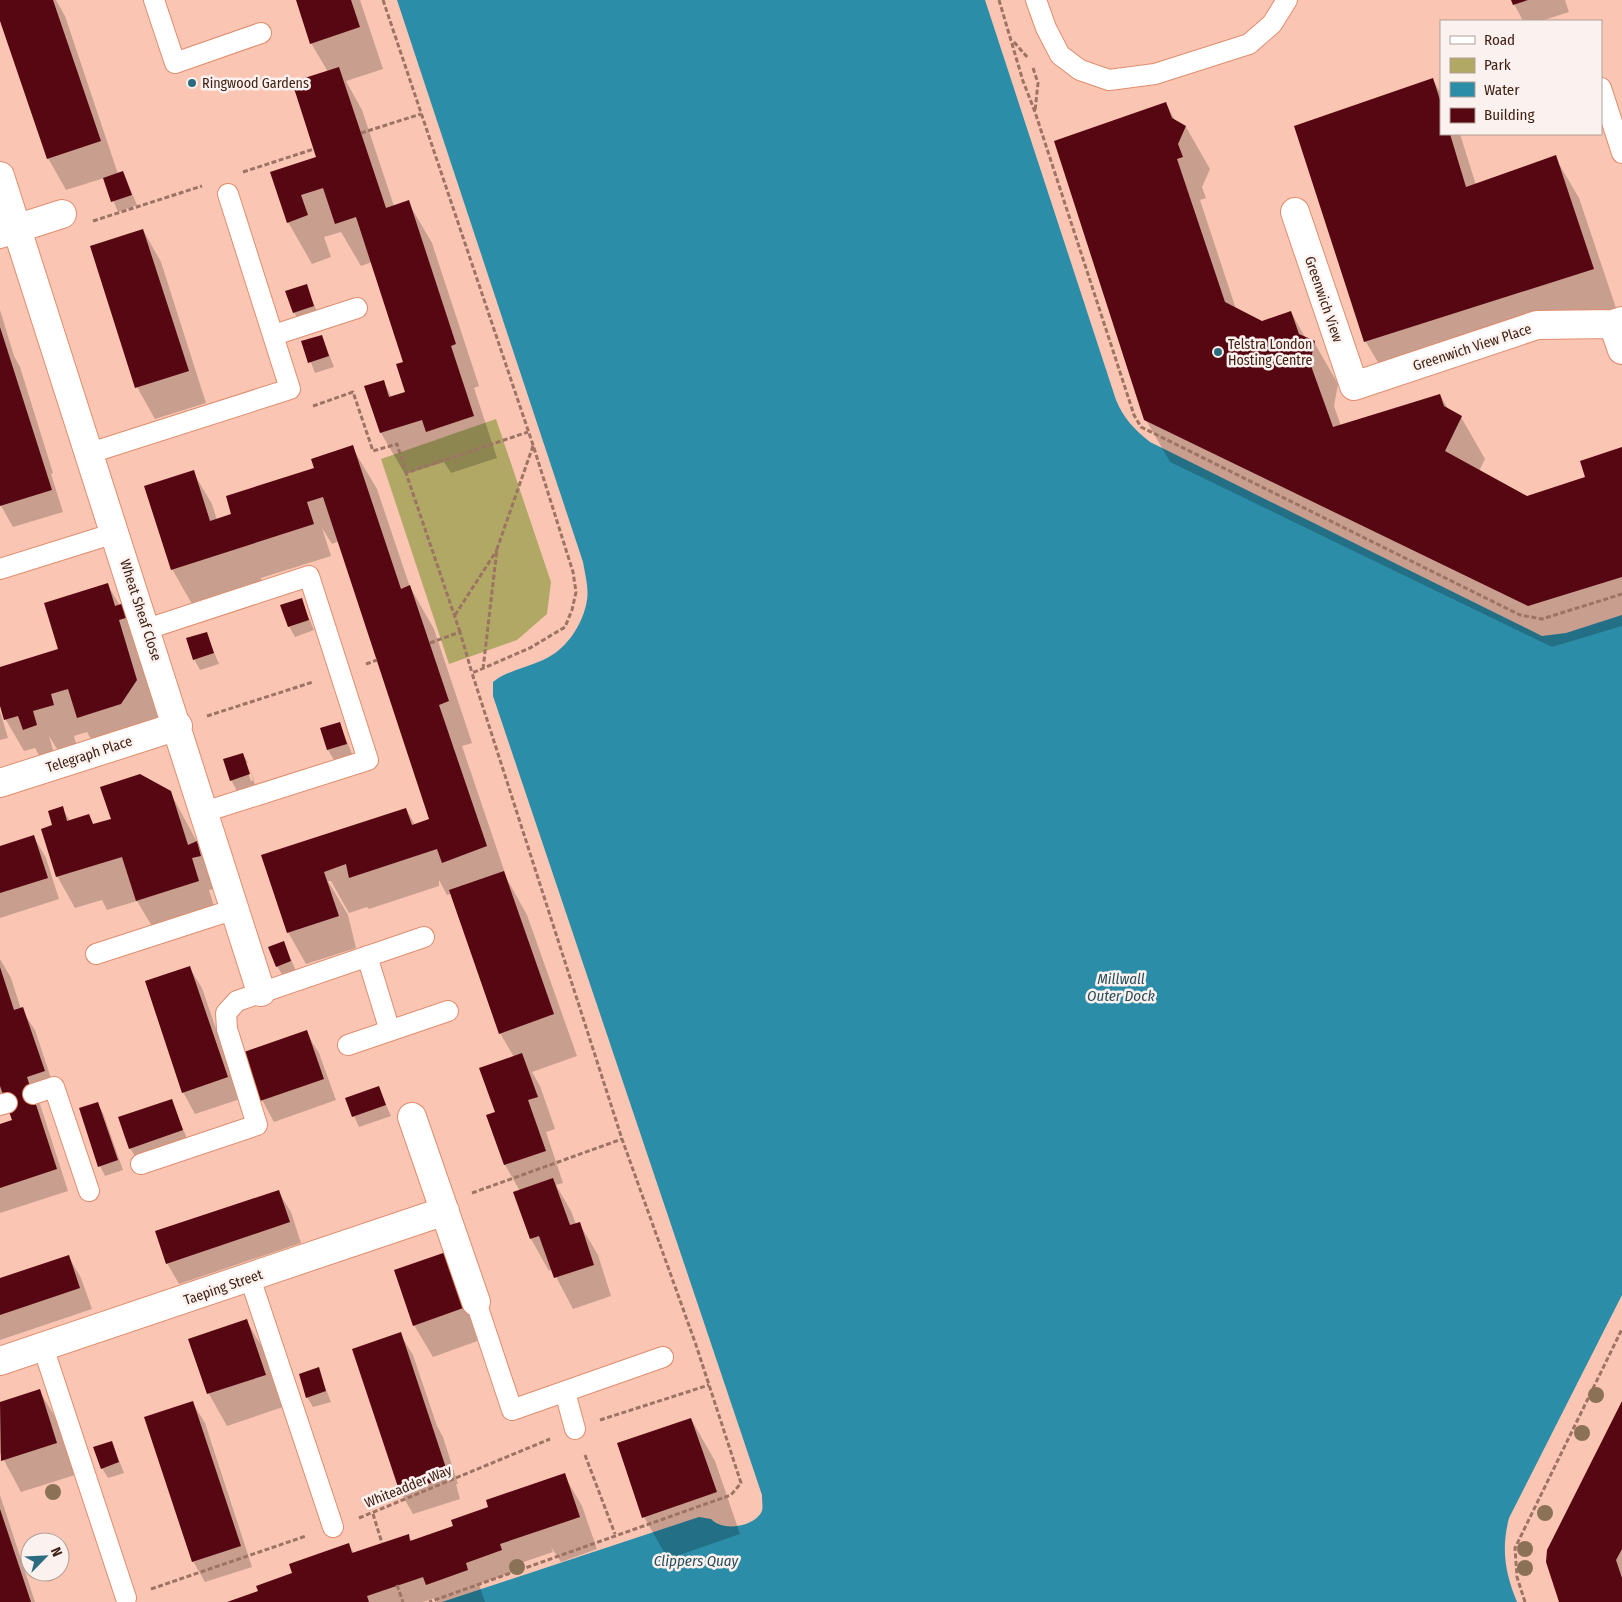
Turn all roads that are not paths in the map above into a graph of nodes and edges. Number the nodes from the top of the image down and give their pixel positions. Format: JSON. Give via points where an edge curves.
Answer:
{"nodes":[{"id":1,"x":155,"y":0,"type":"edge"},
{"id":2,"x":1036,"y":0,"type":"edge"},
{"id":3,"x":1287,"y":0,"type":"edge"},
{"id":4,"x":262,"y":33,"type":"dead end"},
{"id":5,"x":1602,"y":91,"type":"edge"},
{"id":6,"x":1622,"y":152,"type":"edge"},
{"id":7,"x":0,"y":176,"type":"edge"},
{"id":8,"x":228,"y":194,"type":"dead end"},
{"id":9,"x":1295,"y":212,"type":"dead end"},
{"id":10,"x":62,"y":214,"type":"road end"},
{"id":11,"x":8,"y":231,"type":"edge"},
{"id":12,"x":357,"y":308,"type":"dead end"},
{"id":13,"x":1618,"y":322,"type":"edge"},
{"id":14,"x":274,"y":335,"type":"junction"},
{"id":15,"x":1622,"y":350,"type":"edge"},
{"id":16,"x":1354,"y":386,"type":"joint"},
{"id":17,"x":90,"y":453,"type":"junction"},
{"id":18,"x":115,"y":533,"type":"junction"},
{"id":19,"x":0,"y":569,"type":"edge"},
{"id":20,"x":147,"y":628,"type":"junction"},
{"id":21,"x":178,"y":726,"type":"junction"},
{"id":22,"x":0,"y":782,"type":"edge"},
{"id":23,"x":204,"y":812,"type":"junction"},
{"id":24,"x":235,"y":909,"type":"junction"},
{"id":25,"x":424,"y":937,"type":"dead end"},
{"id":26,"x":96,"y":954,"type":"dead end"},
{"id":27,"x":367,"y":956,"type":"junction"},
{"id":28,"x":262,"y":992,"type":"junction"},
{"id":29,"x":448,"y":1011,"type":"dead end"},
{"id":30,"x":390,"y":1030,"type":"junction"},
{"id":31,"x":348,"y":1045,"type":"dead end"},
{"id":32,"x":32,"y":1094,"type":"dead end"},
{"id":33,"x":412,"y":1117,"type":"dead end"},
{"id":34,"x":141,"y":1164,"type":"dead end"},
{"id":35,"x":89,"y":1191,"type":"dead end"},
{"id":36,"x":445,"y":1211,"type":"junction"},
{"id":37,"x":250,"y":1278,"type":"junction"},
{"id":38,"x":476,"y":1302,"type":"joint"},
{"id":39,"x":43,"y":1347,"type":"junction"},
{"id":40,"x":663,"y":1357,"type":"dead end"},
{"id":41,"x":0,"y":1360,"type":"edge"},
{"id":42,"x":565,"y":1392,"type":"junction"},
{"id":43,"x":575,"y":1429,"type":"road end"},
{"id":44,"x":333,"y":1527,"type":"road end"},
{"id":45,"x":126,"y":1598,"type":"road end"}],
"edges":[{"from":1,"to":4,"type":"lane","via":[[175,63]]},
{"from":2,"to":3,"type":"lane","via":[[1060,55],[1080,70],[1109,80],[1155,74],[1249,44],[1272,24]]},
{"from":5,"to":6,"type":"lane"},
{"from":7,"to":11,"type":"street","name":"Wheat Sheaf Close"},
{"from":8,"to":14,"type":"lane"},
{"from":9,"to":16,"type":"street","name":"Greenwich View"},
{"from":10,"to":11,"type":"street"},
{"from":11,"to":17,"type":"street","name":"Wheat Sheaf Close"},
{"from":12,"to":14,"type":"lane"},
{"from":13,"to":15,"type":"street"},
{"from":13,"to":16,"type":"street","name":"Greenwich View Place","via":[[1537,325]]},
{"from":14,"to":17,"type":"lane","via":[[290,389]]},
{"from":17,"to":18,"type":"street","name":"Wheat Sheaf Close"},
{"from":18,"to":19,"type":"lane"},
{"from":18,"to":20,"type":"street","name":"Wheat Sheaf Close"},
{"from":20,"to":21,"type":"street","name":"Wheat Sheaf Close"},
{"from":20,"to":23,"type":"lane","via":[[309,576],[368,760]]},
{"from":21,"to":22,"type":"street","name":"Telegraph Place"},
{"from":21,"to":23,"type":"street","name":"Wheat Sheaf Close"},
{"from":23,"to":24,"type":"street","name":"Wheat Sheaf Close"},
{"from":24,"to":26,"type":"lane"},
{"from":24,"to":28,"type":"street","name":"Wheat Sheaf Close"},
{"from":25,"to":27,"type":"lane"},
{"from":27,"to":28,"type":"lane"},
{"from":27,"to":30,"type":"lane"},
{"from":28,"to":34,"type":"lane","via":[[237,1001],[226,1013],[227,1029],[257,1125]]},
{"from":29,"to":30,"type":"lane"},
{"from":30,"to":31,"type":"lane"},
{"from":32,"to":35,"type":"lane","via":[[54,1087]]},
{"from":33,"to":36,"type":"street"},
{"from":36,"to":37,"type":"street","name":"Taeping Street"},
{"from":36,"to":38,"type":"street"},
{"from":37,"to":39,"type":"street","name":"Taeping Street"},
{"from":37,"to":44,"type":"lane"},
{"from":38,"to":42,"type":"lane","via":[[512,1410]]},
{"from":39,"to":41,"type":"street","name":"Taeping Street"},
{"from":39,"to":45,"type":"lane"},
{"from":40,"to":42,"type":"lane"},
{"from":42,"to":43,"type":"lane"}]}
